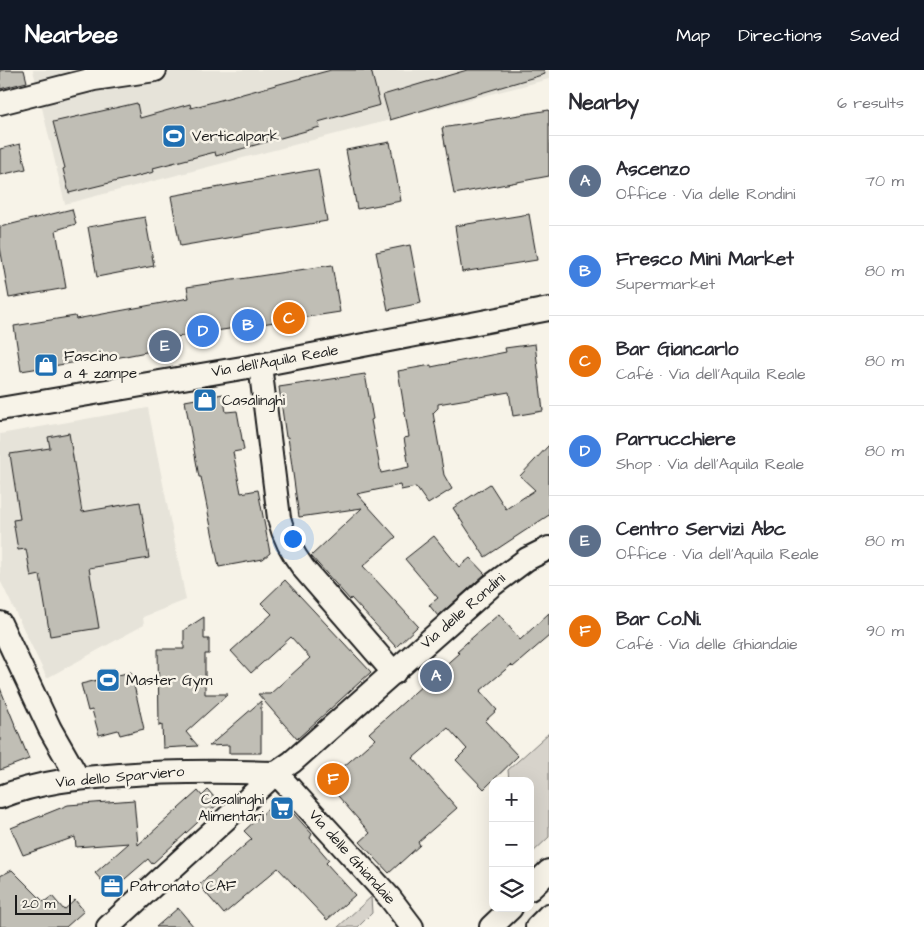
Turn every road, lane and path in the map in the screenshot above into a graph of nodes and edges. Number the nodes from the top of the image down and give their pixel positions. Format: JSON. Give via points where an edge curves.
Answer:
{"nodes":[{"id":1,"x":155,"y":70,"type":"edge"},
{"id":2,"x":0,"y":103,"type":"edge"},
{"id":3,"x":549,"y":309,"type":"edge"},
{"id":4,"x":260,"y":365,"type":"junction"},
{"id":5,"x":0,"y":409,"type":"edge"},
{"id":6,"x":549,"y":548,"type":"edge"},
{"id":7,"x":0,"y":623,"type":"edge"},
{"id":8,"x":394,"y":673,"type":"junction"},
{"id":9,"x":286,"y":774,"type":"junction"},
{"id":10,"x":78,"y":778,"type":"junction"},
{"id":11,"x":0,"y":797,"type":"edge"},
{"id":12,"x":549,"y":871,"type":"edge"},
{"id":13,"x":534,"y":885,"type":"edge"},
{"id":14,"x":507,"y":912,"type":"edge"},
{"id":15,"x":549,"y":915,"type":"edge"},
{"id":16,"x":108,"y":927,"type":"edge"},
{"id":17,"x":412,"y":927,"type":"edge"},
{"id":18,"x":491,"y":927,"type":"edge"},
{"id":19,"x":537,"y":927,"type":"edge"}],
"edges":[{"from":1,"to":2,"type":"street","via":[[94,79]]},
{"from":3,"to":4,"type":"street","name":"Via dell'Aquila Reale"},
{"from":4,"to":5,"type":"street","name":"Via dell'Aquila Reale"},
{"from":4,"to":8,"type":"street","via":[[278,511],[285,539],[304,569]]},
{"from":6,"to":8,"type":"street","name":"Via delle Rondini","via":[[510,570]]},
{"from":7,"to":10,"type":"street","via":[[50,729]]},
{"from":8,"to":9,"type":"street","name":"Via delle Rondini"},
{"from":9,"to":10,"type":"street","name":"Via dello Sparviero","via":[[212,771]]},
{"from":9,"to":16,"type":"street","name":"Via delle Rondini","via":[[236,810]]},
{"from":9,"to":17,"type":"street","name":"Via delle Ghiandaie"},
{"from":10,"to":11,"type":"street","name":"Via dello Sparviero"},
{"from":12,"to":13,"type":"street"},
{"from":14,"to":18,"type":"street"},
{"from":15,"to":19,"type":"street"}]}
